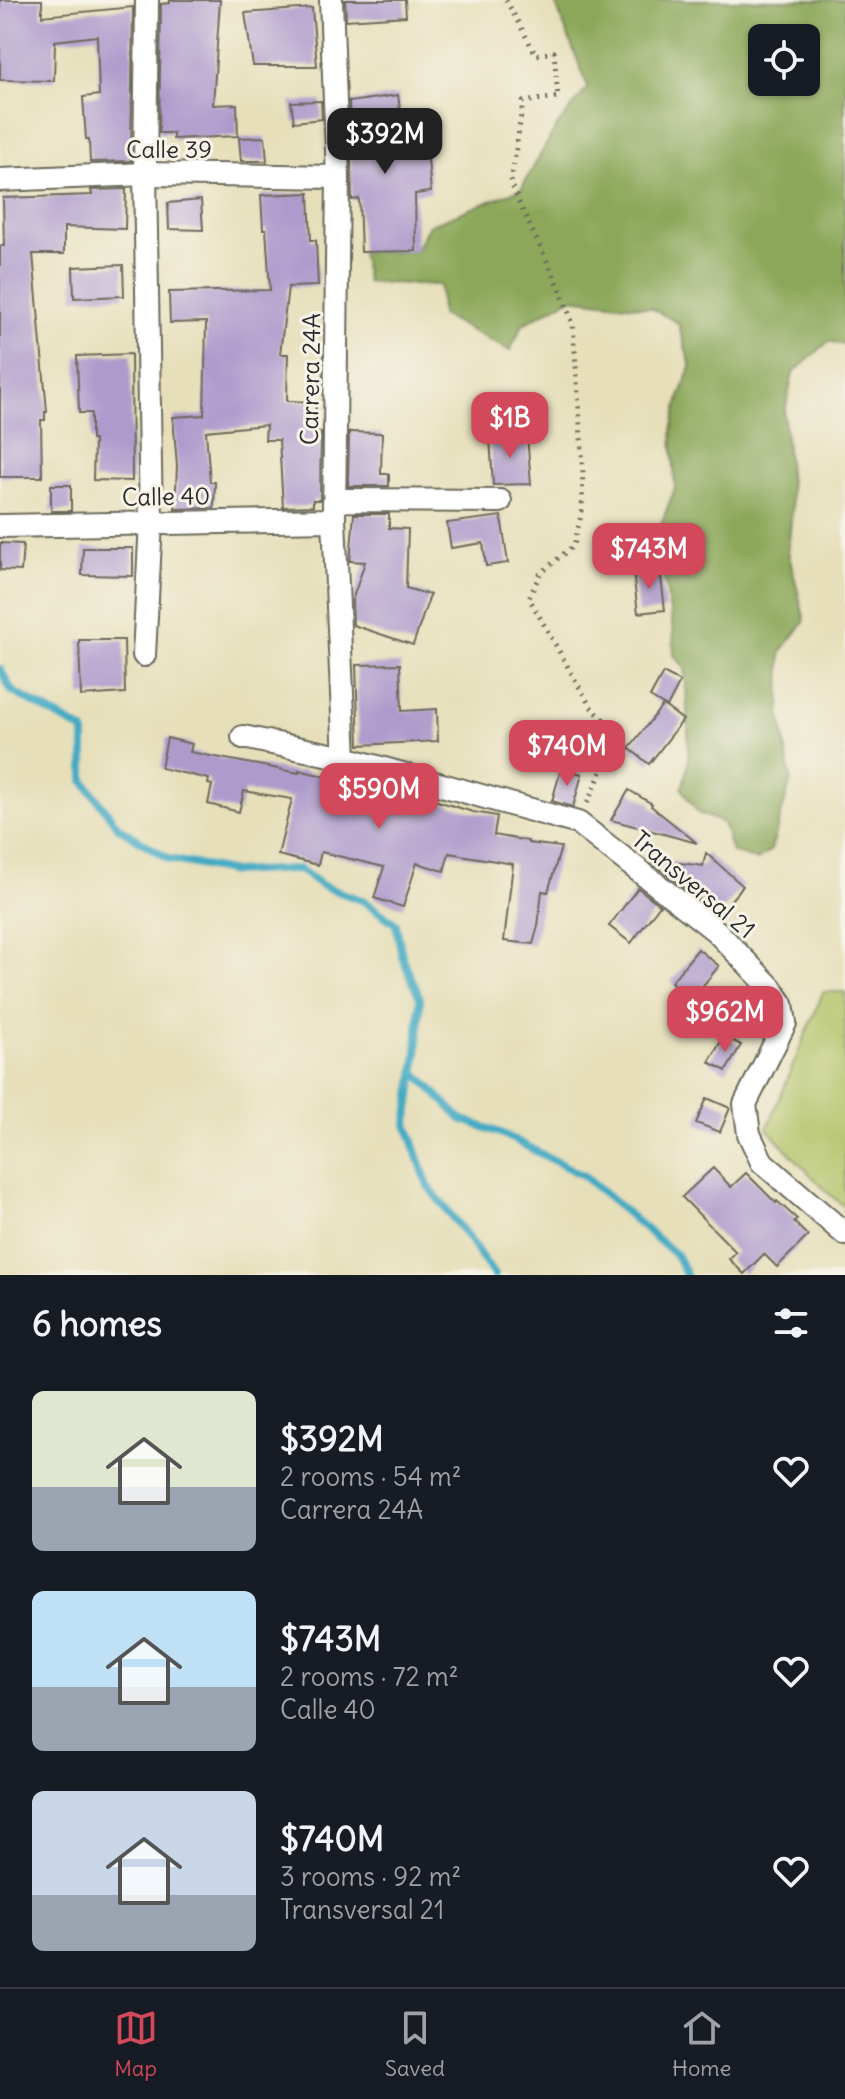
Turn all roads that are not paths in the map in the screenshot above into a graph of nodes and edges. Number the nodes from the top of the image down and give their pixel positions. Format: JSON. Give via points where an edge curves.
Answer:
{"nodes":[{"id":1,"x":147,"y":0,"type":"edge"},
{"id":2,"x":331,"y":0,"type":"edge"},
{"id":3,"x":145,"y":174,"type":"junction"},
{"id":4,"x":338,"y":177,"type":"junction"},
{"id":5,"x":0,"y":180,"type":"edge"},
{"id":6,"x":500,"y":501,"type":"dead end"},
{"id":7,"x":334,"y":512,"type":"junction"},
{"id":8,"x":151,"y":522,"type":"junction"},
{"id":9,"x":0,"y":526,"type":"edge"},
{"id":10,"x":144,"y":655,"type":"dead end"},
{"id":11,"x":243,"y":737,"type":"dead end"},
{"id":12,"x":345,"y":758,"type":"junction"},
{"id":13,"x":845,"y":1234,"type":"edge"}],
"edges":[{"from":1,"to":3,"type":"street"},
{"from":2,"to":4,"type":"street","name":"Carrera 24A"},
{"from":3,"to":4,"type":"street","name":"Calle 39"},
{"from":3,"to":5,"type":"street","name":"Calle 39"},
{"from":3,"to":8,"type":"street"},
{"from":4,"to":7,"type":"street","name":"Carrera 24A"},
{"from":6,"to":7,"type":"street","name":"Calle 40","via":[[346,500]]},
{"from":7,"to":8,"type":"street","name":"Calle 40"},
{"from":7,"to":12,"type":"street","name":"Carrera 24A"},
{"from":8,"to":9,"type":"street","name":"Calle 40"},
{"from":8,"to":10,"type":"street"},
{"from":11,"to":12,"type":"street","name":"Transversal 21"},
{"from":12,"to":13,"type":"street","name":"Transversal 21","via":[[578,823],[716,931],[782,1004],[785,1023],[745,1104],[749,1134],[762,1162]]}]}
